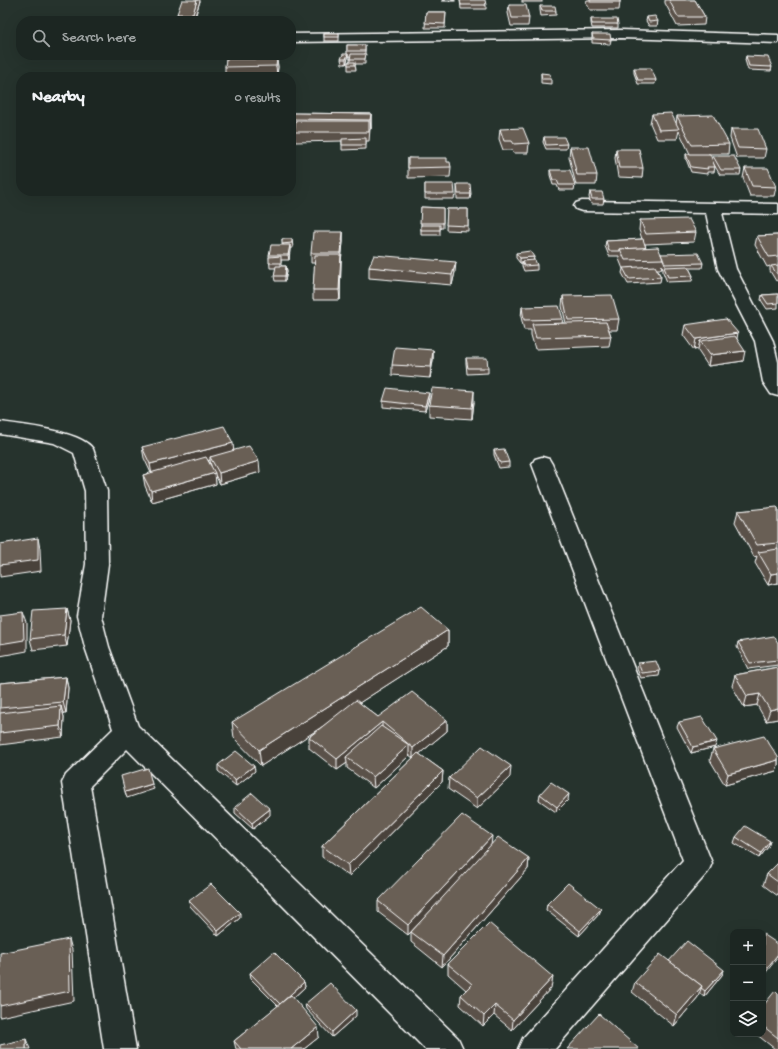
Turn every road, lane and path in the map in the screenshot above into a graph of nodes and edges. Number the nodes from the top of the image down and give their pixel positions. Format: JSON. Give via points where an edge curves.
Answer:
{"nodes":[{"id":1,"x":296,"y":38,"type":"edge"},
{"id":2,"x":778,"y":39,"type":"edge"},
{"id":3,"x":582,"y":206,"type":"dead end"},
{"id":4,"x":712,"y":208,"type":"junction"},
{"id":5,"x":778,"y":209,"type":"edge"},
{"id":6,"x":778,"y":390,"type":"edge"},
{"id":7,"x":0,"y":428,"type":"edge"},
{"id":8,"x":542,"y":464,"type":"dead end"},
{"id":9,"x":127,"y":732,"type":"junction"},
{"id":10,"x":120,"y":1049,"type":"edge"},
{"id":11,"x":448,"y":1049,"type":"edge"},
{"id":12,"x":534,"y":1049,"type":"edge"}],
"edges":[{"from":1,"to":2,"type":"street","via":[[621,34]]},
{"from":3,"to":4,"type":"street"},
{"from":4,"to":5,"type":"street"},
{"from":4,"to":6,"type":"street","via":[[727,269],[764,341],[773,382]]},
{"from":7,"to":9,"type":"street","via":[[59,438],[83,449],[96,491],[97,564],[89,616]]},
{"from":8,"to":12,"type":"street","via":[[698,863]]},
{"from":9,"to":10,"type":"street","via":[[76,783]]},
{"from":9,"to":11,"type":"street"}]}
